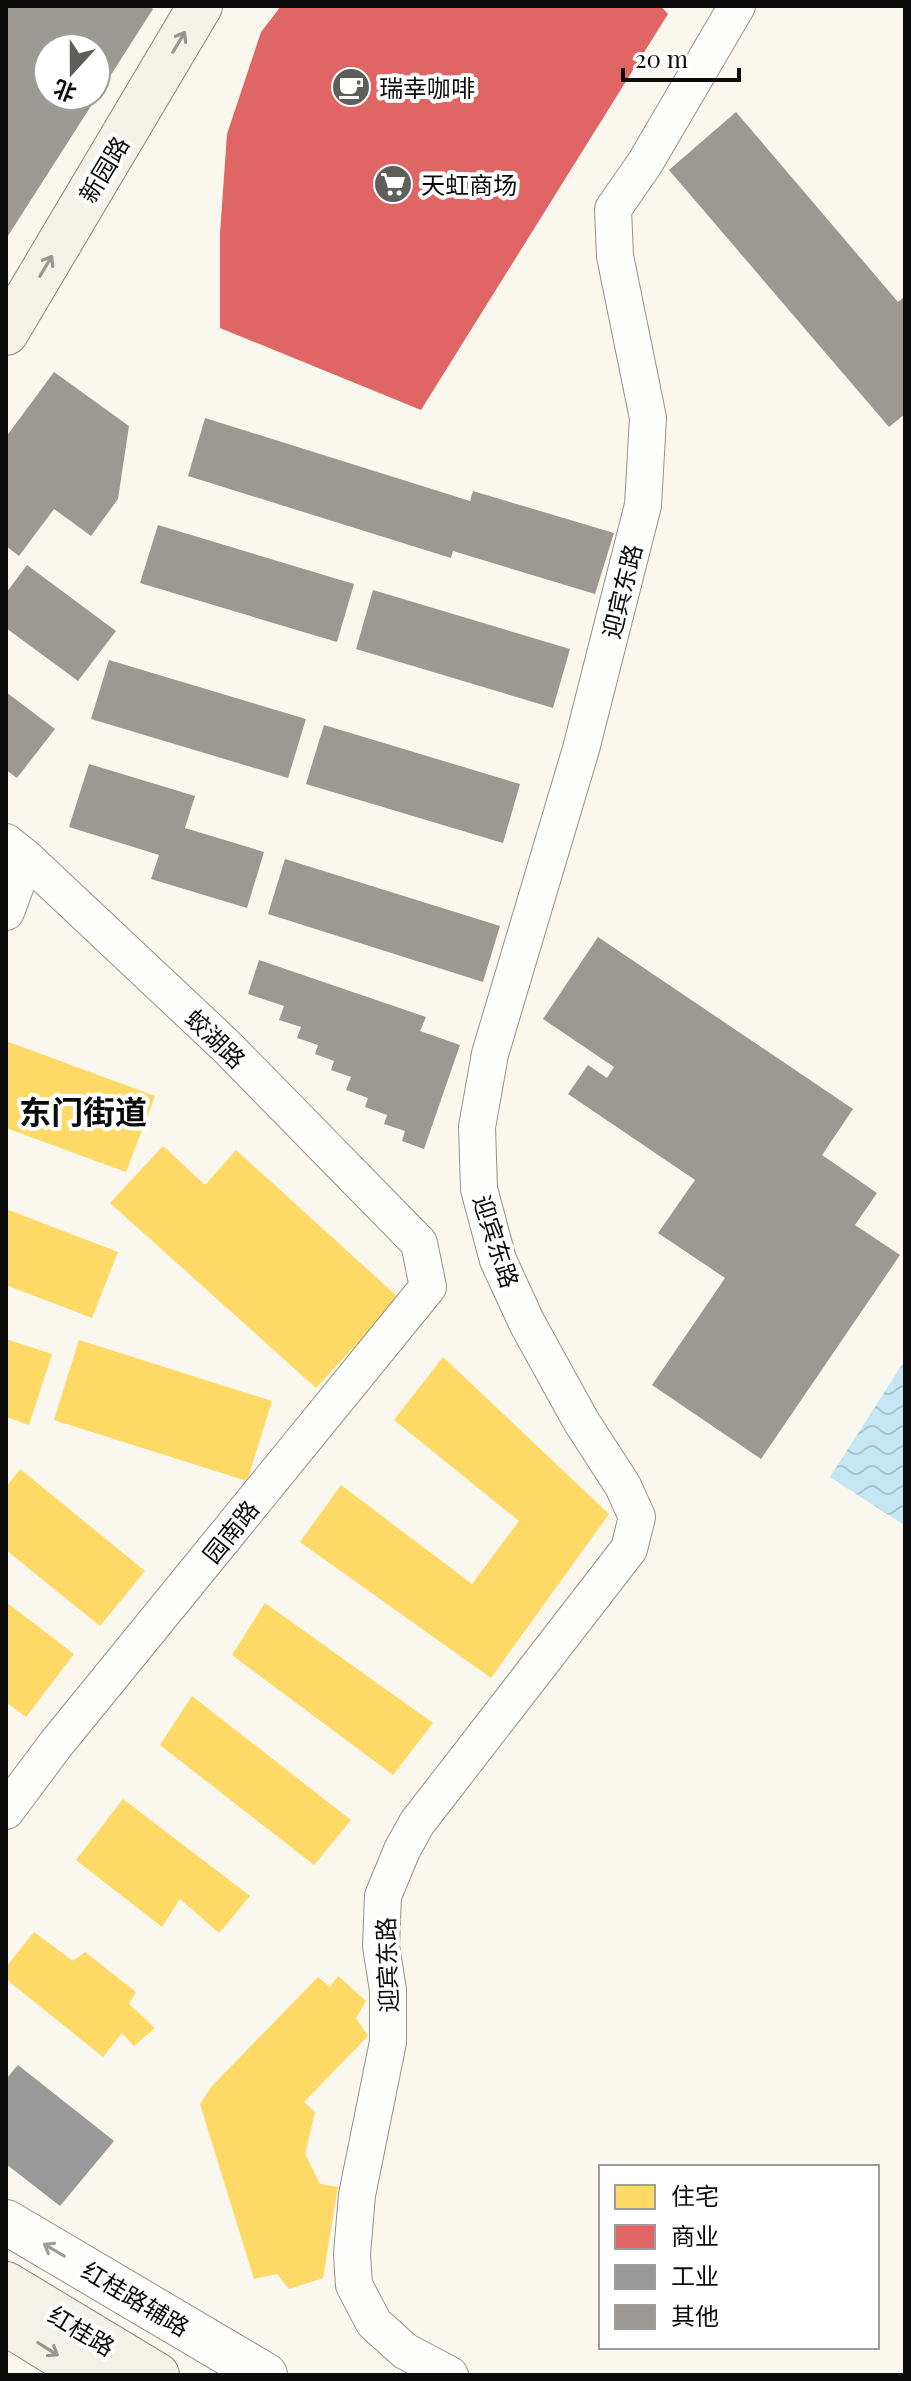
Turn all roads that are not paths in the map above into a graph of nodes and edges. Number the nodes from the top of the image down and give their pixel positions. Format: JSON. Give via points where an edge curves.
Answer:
{"nodes":[{"id":1,"x":200,"y":6,"type":"edge"},
{"id":2,"x":737,"y":6,"type":"edge"},
{"id":3,"x":6,"y":333,"type":"edge"},
{"id":4,"x":16,"y":850,"type":"edge"},
{"id":5,"x":6,"y":912,"type":"edge"},
{"id":6,"x":419,"y":1243,"type":"joint"},
{"id":7,"x":6,"y":1811,"type":"edge"},
{"id":8,"x":6,"y":2222,"type":"edge"},
{"id":9,"x":6,"y":2284,"type":"edge"},
{"id":10,"x":6,"y":2323,"type":"edge"},
{"id":11,"x":90,"y":2375,"type":"edge"},
{"id":12,"x":157,"y":2375,"type":"edge"},
{"id":13,"x":265,"y":2375,"type":"edge"},
{"id":14,"x":450,"y":2375,"type":"edge"}],
"edges":[{"from":3,"to":1,"type":"main road","name":"新园路","one_way":true},
{"from":2,"to":14,"type":"street","name":"迎宾东路","via":[[613,209],[615,256],[648,418],[643,505],[581,749],[490,1054],[477,1127],[479,1189],[498,1260],[527,1323],[637,1517],[629,1549],[417,1823],[383,1896],[388,2042],[357,2195],[354,2285],[374,2323],[405,2351]]},
{"from":4,"to":5,"type":"street"},
{"from":4,"to":6,"type":"street","name":"蛟湖路","via":[[227,1047]]},
{"from":6,"to":7,"type":"street","name":"园南路","via":[[428,1287]]},
{"from":13,"to":8,"type":"street","name":"红桂路辅路","one_way":true},
{"from":9,"to":12,"type":"main road","name":"红桂路"},
{"from":10,"to":11,"type":"main road","name":"红桂路","one_way":true}]}
